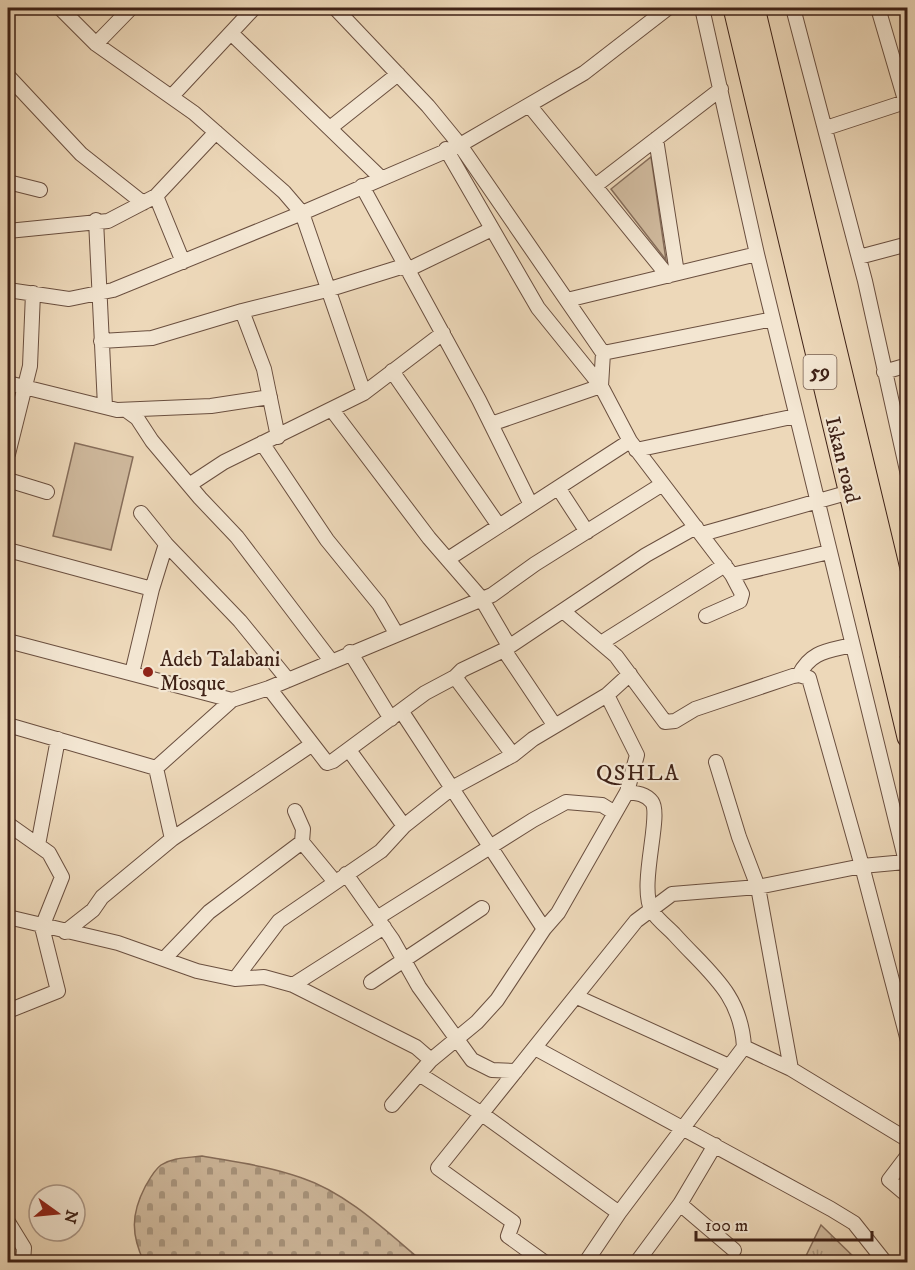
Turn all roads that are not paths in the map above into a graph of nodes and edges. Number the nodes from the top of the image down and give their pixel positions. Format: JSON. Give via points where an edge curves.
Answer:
{"nodes":[{"id":1,"x":60,"y":8,"type":"edge"},
{"id":2,"x":131,"y":8,"type":"edge"},
{"id":3,"x":254,"y":8,"type":"edge"},
{"id":4,"x":335,"y":8,"type":"edge"},
{"id":5,"x":668,"y":8,"type":"edge"},
{"id":6,"x":702,"y":8,"type":"edge"},
{"id":7,"x":734,"y":8,"type":"edge"},
{"id":8,"x":754,"y":8,"type":"edge"},
{"id":9,"x":793,"y":8,"type":"edge"},
{"id":10,"x":878,"y":8,"type":"edge"},
{"id":11,"x":231,"y":33,"type":"junction"},
{"id":12,"x":96,"y":44,"type":"junction"},
{"id":13,"x":398,"y":74,"type":"junction"},
{"id":14,"x":8,"y":76,"type":"edge"},
{"id":15,"x":721,"y":89,"type":"junction"},
{"id":16,"x":171,"y":97,"type":"junction"},
{"id":17,"x":907,"y":104,"type":"edge"},
{"id":18,"x":529,"y":105,"type":"junction"},
{"id":19,"x":330,"y":128,"type":"junction"},
{"id":20,"x":826,"y":128,"type":"junction"},
{"id":21,"x":216,"y":132,"type":"junction"},
{"id":22,"x":656,"y":139,"type":"junction"},
{"id":23,"x":460,"y":145,"type":"junction"},
{"id":24,"x":446,"y":149,"type":"junction"},
{"id":25,"x":381,"y":178,"type":"junction"},
{"id":26,"x":8,"y":182,"type":"edge"},
{"id":27,"x":362,"y":186,"type":"junction"},
{"id":28,"x":595,"y":186,"type":"junction"},
{"id":29,"x":40,"y":190,"type":"dead end"},
{"id":30,"x":156,"y":196,"type":"junction"},
{"id":31,"x":143,"y":202,"type":"junction"},
{"id":32,"x":302,"y":213,"type":"junction"},
{"id":33,"x":96,"y":220,"type":"junction"},
{"id":34,"x":492,"y":229,"type":"junction"},
{"id":35,"x":8,"y":231,"type":"edge"},
{"id":36,"x":908,"y":244,"type":"edge"},
{"id":37,"x":757,"y":254,"type":"junction"},
{"id":38,"x":859,"y":257,"type":"junction"},
{"id":39,"x":183,"y":262,"type":"junction"},
{"id":40,"x":405,"y":268,"type":"junction"},
{"id":41,"x":673,"y":274,"type":"junction"},
{"id":42,"x":8,"y":290,"type":"edge"},
{"id":43,"x":327,"y":290,"type":"junction"},
{"id":44,"x":33,"y":293,"type":"junction"},
{"id":45,"x":99,"y":293,"type":"junction"},
{"id":46,"x":567,"y":300,"type":"junction"},
{"id":47,"x":242,"y":311,"type":"junction"},
{"id":48,"x":772,"y":319,"type":"junction"},
{"id":49,"x":443,"y":333,"type":"junction"},
{"id":50,"x":101,"y":341,"type":"junction"},
{"id":51,"x":603,"y":353,"type":"junction"},
{"id":52,"x":908,"y":365,"type":"edge"},
{"id":53,"x":392,"y":371,"type":"junction"},
{"id":54,"x":885,"y":372,"type":"junction"},
{"id":55,"x":8,"y":383,"type":"edge"},
{"id":56,"x":601,"y":386,"type":"junction"},
{"id":57,"x":25,"y":388,"type":"junction"},
{"id":58,"x":364,"y":393,"type":"junction"},
{"id":59,"x":270,"y":397,"type":"junction"},
{"id":60,"x":105,"y":406,"type":"junction"},
{"id":61,"x":126,"y":410,"type":"junction"},
{"id":62,"x":332,"y":410,"type":"junction"},
{"id":63,"x":796,"y":416,"type":"junction"},
{"id":64,"x":901,"y":418,"type":"edge"},
{"id":65,"x":491,"y":424,"type":"junction"},
{"id":66,"x":278,"y":437,"type":"junction"},
{"id":67,"x":262,"y":443,"type":"junction"},
{"id":68,"x":633,"y":446,"type":"junction"},
{"id":69,"x":904,"y":450,"type":"edge"},
{"id":70,"x":8,"y":454,"type":"edge"},
{"id":71,"x":908,"y":475,"type":"edge"},
{"id":72,"x":8,"y":480,"type":"edge"},
{"id":73,"x":189,"y":485,"type":"junction"},
{"id":74,"x":661,"y":485,"type":"junction"},
{"id":75,"x":559,"y":489,"type":"junction"},
{"id":76,"x":47,"y":492,"type":"dead end"},
{"id":77,"x":850,"y":492,"type":"junction"},
{"id":78,"x":817,"y":502,"type":"junction"},
{"id":79,"x":531,"y":505,"type":"junction"},
{"id":80,"x":141,"y":513,"type":"dead end"},
{"id":81,"x":500,"y":526,"type":"junction"},
{"id":82,"x":699,"y":530,"type":"junction"},
{"id":83,"x":587,"y":532,"type":"junction"},
{"id":84,"x":166,"y":544,"type":"junction"},
{"id":85,"x":8,"y":550,"type":"edge"},
{"id":86,"x":829,"y":552,"type":"junction"},
{"id":87,"x":448,"y":559,"type":"junction"},
{"id":88,"x":728,"y":570,"type":"junction"},
{"id":89,"x":152,"y":589,"type":"junction"},
{"id":90,"x":481,"y":598,"type":"junction"},
{"id":91,"x":563,"y":611,"type":"junction"},
{"id":92,"x":706,"y":616,"type":"dead end"},
{"id":93,"x":396,"y":633,"type":"junction"},
{"id":94,"x":8,"y":641,"type":"edge"},
{"id":95,"x":601,"y":643,"type":"junction"},
{"id":96,"x":852,"y":645,"type":"junction"},
{"id":97,"x":507,"y":648,"type":"junction"},
{"id":98,"x":908,"y":650,"type":"edge"},
{"id":99,"x":350,"y":652,"type":"junction"},
{"id":100,"x":332,"y":662,"type":"junction"},
{"id":101,"x":132,"y":673,"type":"junction"},
{"id":102,"x":630,"y":674,"type":"junction"},
{"id":103,"x":799,"y":675,"type":"junction"},
{"id":104,"x":455,"y":677,"type":"junction"},
{"id":105,"x":288,"y":680,"type":"junction"},
{"id":106,"x":269,"y":688,"type":"junction"},
{"id":107,"x":607,"y":695,"type":"junction"},
{"id":108,"x":232,"y":700,"type":"junction"},
{"id":109,"x":397,"y":715,"type":"junction"},
{"id":110,"x":8,"y":725,"type":"edge"},
{"id":111,"x":555,"y":726,"type":"junction"},
{"id":112,"x":908,"y":737,"type":"edge"},
{"id":113,"x":58,"y":739,"type":"junction"},
{"id":114,"x":311,"y":745,"type":"junction"},
{"id":115,"x":349,"y":750,"type":"junction"},
{"id":116,"x":513,"y":755,"type":"junction"},
{"id":117,"x":716,"y":762,"type":"dead end"},
{"id":118,"x":156,"y":768,"type":"junction"},
{"id":119,"x":452,"y":788,"type":"junction"},
{"id":120,"x":627,"y":792,"type":"junction"},
{"id":121,"x":294,"y":811,"type":"dead end"},
{"id":122,"x":615,"y":813,"type":"junction"},
{"id":123,"x":8,"y":824,"type":"edge"},
{"id":124,"x":404,"y":826,"type":"junction"},
{"id":125,"x":172,"y":838,"type":"junction"},
{"id":126,"x":302,"y":842,"type":"junction"},
{"id":127,"x":38,"y":845,"type":"junction"},
{"id":128,"x":491,"y":847,"type":"junction"},
{"id":129,"x":862,"y":866,"type":"junction"},
{"id":130,"x":906,"y":866,"type":"edge"},
{"id":131,"x":340,"y":878,"type":"junction"},
{"id":132,"x":758,"y":887,"type":"junction"},
{"id":133,"x":482,"y":909,"type":"dead end"},
{"id":134,"x":651,"y":910,"type":"junction"},
{"id":135,"x":8,"y":917,"type":"edge"},
{"id":136,"x":381,"y":923,"type":"junction"},
{"id":137,"x":42,"y":927,"type":"junction"},
{"id":138,"x":544,"y":929,"type":"junction"},
{"id":139,"x":65,"y":932,"type":"junction"},
{"id":140,"x":164,"y":959,"type":"junction"},
{"id":141,"x":404,"y":960,"type":"junction"},
{"id":142,"x":235,"y":979,"type":"junction"},
{"id":143,"x":371,"y":982,"type":"dead end"},
{"id":144,"x":293,"y":985,"type":"junction"},
{"id":145,"x":577,"y":997,"type":"junction"},
{"id":146,"x":8,"y":1011,"type":"edge"},
{"id":147,"x":457,"y":1039,"type":"junction"},
{"id":148,"x":908,"y":1041,"type":"edge"},
{"id":149,"x":744,"y":1047,"type":"junction"},
{"id":150,"x":535,"y":1048,"type":"junction"},
{"id":151,"x":431,"y":1060,"type":"junction"},
{"id":152,"x":729,"y":1066,"type":"junction"},
{"id":153,"x":791,"y":1069,"type":"junction"},
{"id":154,"x":516,"y":1071,"type":"junction"},
{"id":155,"x":418,"y":1074,"type":"junction"},
{"id":156,"x":392,"y":1104,"type":"dead end"},
{"id":157,"x":482,"y":1114,"type":"junction"},
{"id":158,"x":683,"y":1128,"type":"junction"},
{"id":159,"x":908,"y":1140,"type":"edge"},
{"id":160,"x":715,"y":1145,"type":"junction"},
{"id":161,"x":908,"y":1155,"type":"edge"},
{"id":162,"x":908,"y":1196,"type":"edge"},
{"id":163,"x":680,"y":1204,"type":"junction"},
{"id":164,"x":619,"y":1213,"type":"junction"},
{"id":165,"x":8,"y":1222,"type":"edge"},
{"id":166,"x":734,"y":1250,"type":"dead end"},
{"id":167,"x":23,"y":1263,"type":"edge"},
{"id":168,"x":544,"y":1263,"type":"edge"},
{"id":169,"x":586,"y":1263,"type":"edge"},
{"id":170,"x":637,"y":1263,"type":"edge"},
{"id":171,"x":885,"y":1263,"type":"edge"}],
"edges":[{"from":1,"to":12,"type":"street"},
{"from":2,"to":12,"type":"street"},
{"from":3,"to":11,"type":"street"},
{"from":4,"to":13,"type":"street"},
{"from":5,"to":18,"type":"street","via":[[584,73]]},
{"from":6,"to":15,"type":"street"},
{"from":7,"to":77,"type":"main road","name":"Iskan road","number":"59"},
{"from":8,"to":98,"type":"main road","name":"Iskan road","number":"59"},
{"from":9,"to":20,"type":"street"},
{"from":10,"to":17,"type":"street"},
{"from":11,"to":16,"type":"street"},
{"from":11,"to":19,"type":"street"},
{"from":12,"to":16,"type":"street"},
{"from":13,"to":19,"type":"street"},
{"from":13,"to":23,"type":"street"},
{"from":14,"to":31,"type":"street","via":[[81,154]]},
{"from":15,"to":22,"type":"street"},
{"from":15,"to":37,"type":"street"},
{"from":16,"to":21,"type":"street"},
{"from":17,"to":20,"type":"street"},
{"from":18,"to":23,"type":"street"},
{"from":18,"to":28,"type":"street"},
{"from":19,"to":25,"type":"street"},
{"from":20,"to":38,"type":"street"},
{"from":21,"to":30,"type":"street"},
{"from":21,"to":32,"type":"street"},
{"from":22,"to":28,"type":"street"},
{"from":22,"to":41,"type":"street"},
{"from":23,"to":24,"type":"street"},
{"from":23,"to":46,"type":"street"},
{"from":24,"to":25,"type":"street"},
{"from":24,"to":34,"type":"street"},
{"from":25,"to":27,"type":"street"},
{"from":26,"to":29,"type":"street"},
{"from":27,"to":32,"type":"street"},
{"from":27,"to":40,"type":"street"},
{"from":28,"to":41,"type":"street"},
{"from":30,"to":31,"type":"street"},
{"from":30,"to":39,"type":"street"},
{"from":31,"to":33,"type":"street","via":[[108,221]]},
{"from":32,"to":39,"type":"street"},
{"from":32,"to":43,"type":"street"},
{"from":33,"to":35,"type":"street"},
{"from":33,"to":45,"type":"street"},
{"from":34,"to":40,"type":"street"},
{"from":34,"to":56,"type":"street","via":[[538,308]]},
{"from":36,"to":38,"type":"street"},
{"from":37,"to":41,"type":"street"},
{"from":37,"to":48,"type":"street"},
{"from":38,"to":54,"type":"street"},
{"from":39,"to":45,"type":"street"},
{"from":40,"to":43,"type":"street"},
{"from":40,"to":49,"type":"street"},
{"from":41,"to":46,"type":"street"},
{"from":42,"to":44,"type":"street"},
{"from":43,"to":47,"type":"street"},
{"from":43,"to":58,"type":"street"},
{"from":44,"to":45,"type":"street","via":[[69,299]]},
{"from":44,"to":57,"type":"street","via":[[30,366]]},
{"from":45,"to":50,"type":"street"},
{"from":46,"to":51,"type":"street"},
{"from":47,"to":50,"type":"street","via":[[152,338]]},
{"from":47,"to":59,"type":"street"},
{"from":48,"to":51,"type":"street"},
{"from":48,"to":63,"type":"street"},
{"from":49,"to":53,"type":"street"},
{"from":49,"to":65,"type":"street"},
{"from":50,"to":60,"type":"street"},
{"from":51,"to":56,"type":"street"},
{"from":52,"to":54,"type":"street"},
{"from":53,"to":58,"type":"street"},
{"from":53,"to":81,"type":"street"},
{"from":54,"to":64,"type":"street"},
{"from":55,"to":57,"type":"street"},
{"from":56,"to":65,"type":"street"},
{"from":56,"to":68,"type":"street"},
{"from":57,"to":60,"type":"street"},
{"from":57,"to":70,"type":"street"},
{"from":58,"to":62,"type":"street"},
{"from":59,"to":61,"type":"street","via":[[211,406]]},
{"from":59,"to":66,"type":"street"},
{"from":60,"to":61,"type":"street"},
{"from":61,"to":73,"type":"street","via":[[137,418]]},
{"from":62,"to":66,"type":"street"},
{"from":62,"to":87,"type":"street"},
{"from":63,"to":68,"type":"street"},
{"from":63,"to":78,"type":"street"},
{"from":64,"to":69,"type":"street"},
{"from":65,"to":79,"type":"street"},
{"from":66,"to":67,"type":"street"},
{"from":67,"to":73,"type":"street"},
{"from":67,"to":93,"type":"street"},
{"from":68,"to":74,"type":"street"},
{"from":68,"to":75,"type":"street"},
{"from":69,"to":71,"type":"street"},
{"from":72,"to":76,"type":"street"},
{"from":73,"to":100,"type":"street","via":[[237,537]]},
{"from":74,"to":82,"type":"street"},
{"from":74,"to":83,"type":"street"},
{"from":75,"to":79,"type":"street"},
{"from":75,"to":83,"type":"street"},
{"from":77,"to":78,"type":"street"},
{"from":77,"to":112,"type":"main road","name":"Iskan road","number":"59"},
{"from":78,"to":82,"type":"street"},
{"from":78,"to":86,"type":"street"},
{"from":79,"to":81,"type":"street"},
{"from":80,"to":84,"type":"street"},
{"from":81,"to":87,"type":"street"},
{"from":82,"to":88,"type":"street"},
{"from":82,"to":91,"type":"street","via":[[646,555]]},
{"from":83,"to":90,"type":"street","via":[[492,595]]},
{"from":84,"to":89,"type":"street"},
{"from":84,"to":105,"type":"street","via":[[240,621]]},
{"from":85,"to":89,"type":"street"},
{"from":86,"to":88,"type":"street"},
{"from":86,"to":96,"type":"street"},
{"from":87,"to":90,"type":"street"},
{"from":88,"to":92,"type":"street","via":[[742,594],[740,601]]},
{"from":88,"to":95,"type":"street"},
{"from":89,"to":101,"type":"street"},
{"from":90,"to":93,"type":"street"},
{"from":90,"to":97,"type":"street"},
{"from":91,"to":95,"type":"street"},
{"from":91,"to":97,"type":"street"},
{"from":93,"to":99,"type":"street"},
{"from":94,"to":101,"type":"street"},
{"from":95,"to":102,"type":"street"},
{"from":96,"to":103,"type":"street","via":[[815,655],[805,662]]},
{"from":96,"to":130,"type":"street"},
{"from":97,"to":104,"type":"street"},
{"from":97,"to":111,"type":"street"},
{"from":99,"to":100,"type":"street"},
{"from":99,"to":109,"type":"street"},
{"from":100,"to":105,"type":"street"},
{"from":101,"to":108,"type":"street"},
{"from":102,"to":103,"type":"street","via":[[665,722]]},
{"from":102,"to":107,"type":"street"},
{"from":103,"to":129,"type":"street","via":[[809,678]]},
{"from":104,"to":109,"type":"street","via":[[425,693]]},
{"from":104,"to":116,"type":"street"},
{"from":105,"to":106,"type":"street"},
{"from":106,"to":108,"type":"street"},
{"from":106,"to":114,"type":"street"},
{"from":107,"to":111,"type":"street"},
{"from":107,"to":120,"type":"street","via":[[637,755]]},
{"from":108,"to":118,"type":"street"},
{"from":109,"to":115,"type":"street"},
{"from":109,"to":119,"type":"street"},
{"from":110,"to":113,"type":"street"},
{"from":111,"to":116,"type":"street"},
{"from":113,"to":118,"type":"street"},
{"from":113,"to":127,"type":"street"},
{"from":114,"to":115,"type":"street","via":[[327,763]]},
{"from":114,"to":125,"type":"street"},
{"from":115,"to":124,"type":"street"},
{"from":116,"to":119,"type":"street"},
{"from":117,"to":132,"type":"street"},
{"from":118,"to":125,"type":"street"},
{"from":119,"to":124,"type":"street"},
{"from":119,"to":128,"type":"street"},
{"from":120,"to":122,"type":"street"},
{"from":120,"to":134,"type":"street","via":[[642,794],[652,803],[656,817],[650,839]]},
{"from":121,"to":126,"type":"street","via":[[303,829]]},
{"from":122,"to":128,"type":"street","via":[[602,805],[566,802]]},
{"from":122,"to":138,"type":"street","via":[[558,913]]},
{"from":123,"to":127,"type":"street"},
{"from":124,"to":131,"type":"street","via":[[381,850]]},
{"from":125,"to":139,"type":"street"},
{"from":126,"to":131,"type":"street"},
{"from":126,"to":140,"type":"street","via":[[209,912]]},
{"from":127,"to":137,"type":"street","via":[[49,853],[62,877]]},
{"from":128,"to":136,"type":"street"},
{"from":128,"to":138,"type":"street"},
{"from":129,"to":130,"type":"street"},
{"from":129,"to":132,"type":"street"},
{"from":129,"to":148,"type":"street"},
{"from":131,"to":136,"type":"street"},
{"from":131,"to":142,"type":"street","via":[[279,921]]},
{"from":132,"to":134,"type":"street","via":[[672,894]]},
{"from":132,"to":153,"type":"street"},
{"from":133,"to":141,"type":"street"},
{"from":134,"to":145,"type":"street","via":[[636,921]]},
{"from":134,"to":149,"type":"street","via":[[734,999],[743,1024]]},
{"from":135,"to":137,"type":"street"},
{"from":136,"to":141,"type":"street"},
{"from":136,"to":144,"type":"street"},
{"from":137,"to":139,"type":"street"},
{"from":137,"to":146,"type":"street","via":[[58,991]]},
{"from":138,"to":147,"type":"street","via":[[497,1000]]},
{"from":139,"to":140,"type":"street","via":[[118,943]]},
{"from":140,"to":142,"type":"street"},
{"from":141,"to":143,"type":"street"},
{"from":141,"to":147,"type":"street"},
{"from":142,"to":144,"type":"street","via":[[264,977]]},
{"from":144,"to":151,"type":"street","via":[[416,1047]]},
{"from":145,"to":150,"type":"street"},
{"from":145,"to":152,"type":"street"},
{"from":147,"to":151,"type":"street"},
{"from":147,"to":154,"type":"street","via":[[482,1067]]},
{"from":149,"to":152,"type":"street"},
{"from":149,"to":153,"type":"street"},
{"from":150,"to":154,"type":"street"},
{"from":150,"to":158,"type":"street"},
{"from":151,"to":155,"type":"street"},
{"from":152,"to":158,"type":"street"},
{"from":153,"to":159,"type":"street"},
{"from":154,"to":157,"type":"street"},
{"from":155,"to":156,"type":"street"},
{"from":155,"to":157,"type":"street"},
{"from":157,"to":164,"type":"street"},
{"from":157,"to":168,"type":"street","via":[[438,1168],[513,1222],[508,1236]]},
{"from":158,"to":160,"type":"street"},
{"from":158,"to":164,"type":"street"},
{"from":160,"to":163,"type":"street"},
{"from":160,"to":171,"type":"street","via":[[854,1223]]},
{"from":161,"to":162,"type":"street","via":[[890,1180]]},
{"from":163,"to":166,"type":"street"},
{"from":163,"to":170,"type":"street"},
{"from":164,"to":169,"type":"street"},
{"from":165,"to":167,"type":"street","via":[[24,1248]]}]}
